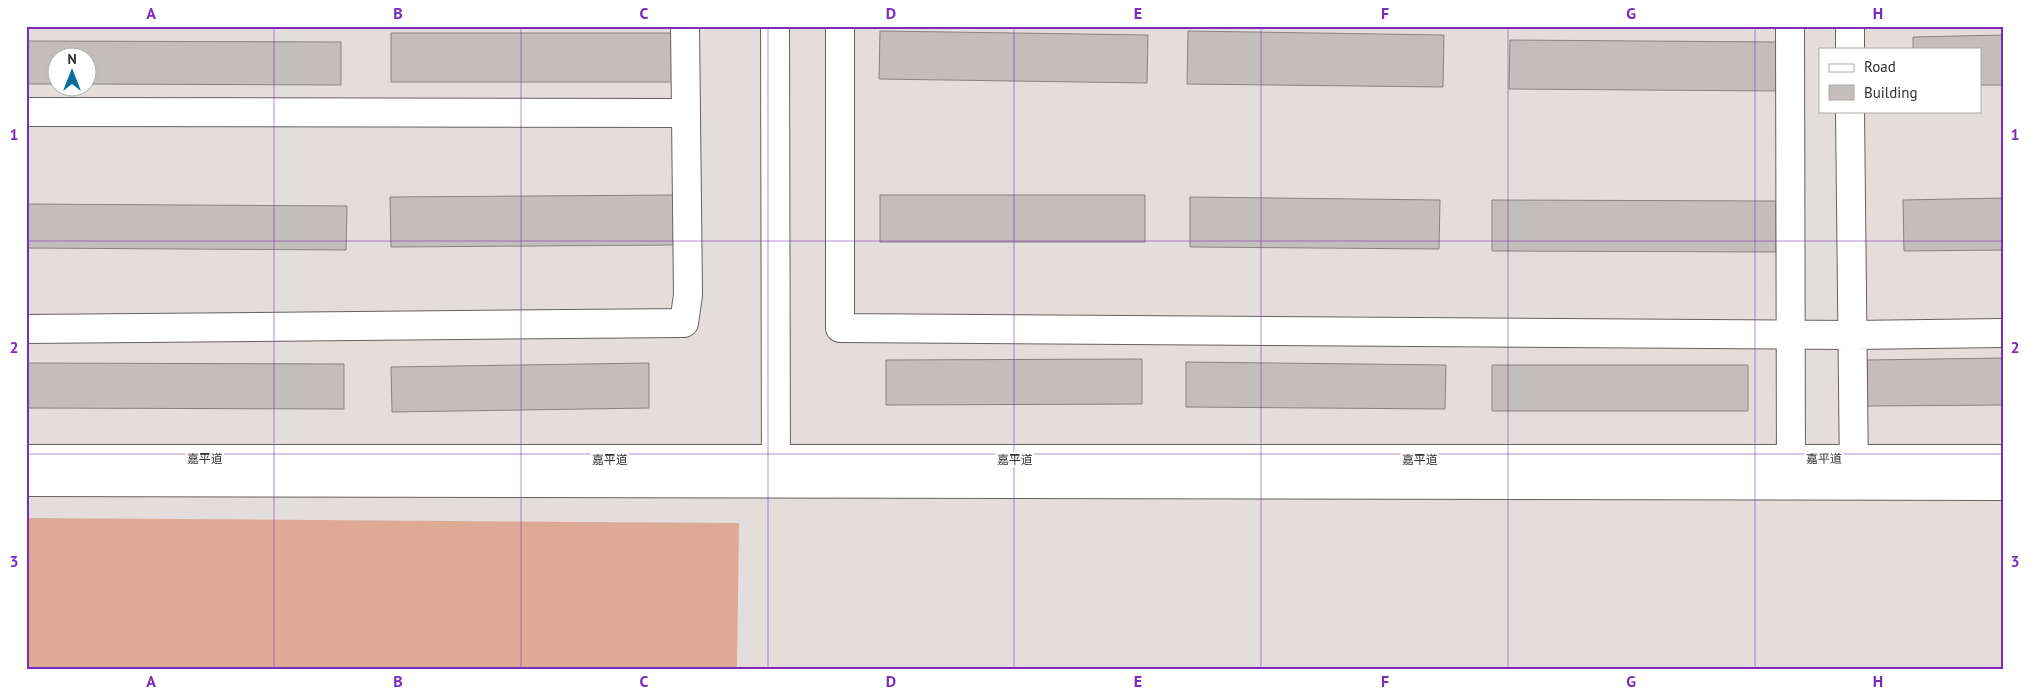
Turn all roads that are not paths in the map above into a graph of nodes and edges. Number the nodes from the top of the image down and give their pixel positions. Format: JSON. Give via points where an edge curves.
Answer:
{"nodes":[{"id":1,"x":685,"y":26,"type":"edge"},
{"id":2,"x":775,"y":26,"type":"edge"},
{"id":3,"x":840,"y":26,"type":"edge"},
{"id":4,"x":1790,"y":26,"type":"edge"},
{"id":5,"x":1850,"y":26,"type":"edge"},
{"id":6,"x":1850,"y":48,"type":"edge"},
{"id":7,"x":26,"y":112,"type":"edge"},
{"id":8,"x":1850,"y":112,"type":"edge"},
{"id":9,"x":686,"y":113,"type":"junction"},
{"id":10,"x":26,"y":329,"type":"edge"},
{"id":11,"x":2003,"y":333,"type":"edge"},
{"id":12,"x":1791,"y":335,"type":"junction"},
{"id":13,"x":1852,"y":335,"type":"junction"},
{"id":14,"x":1854,"y":458,"type":"junction"},
{"id":15,"x":26,"y":459,"type":"edge"},
{"id":16,"x":2003,"y":459,"type":"edge"},
{"id":17,"x":1790,"y":460,"type":"junction"},
{"id":18,"x":776,"y":472,"type":"junction"},
{"id":19,"x":26,"y":482,"type":"edge"},
{"id":20,"x":1792,"y":486,"type":"junction"},
{"id":21,"x":1855,"y":486,"type":"junction"},
{"id":22,"x":2003,"y":486,"type":"edge"}],
"edges":[{"from":1,"to":9,"type":"street"},
{"from":2,"to":18,"type":"street"},
{"from":3,"to":12,"type":"street","via":[[840,328]]},
{"from":4,"to":12,"type":"street"},
{"from":5,"to":6,"type":"street"},
{"from":7,"to":9,"type":"street"},
{"from":8,"to":13,"type":"street"},
{"from":9,"to":10,"type":"street","via":[[688,295],[684,323]]},
{"from":11,"to":13,"type":"street"},
{"from":12,"to":13,"type":"street"},
{"from":12,"to":17,"type":"street"},
{"from":13,"to":14,"type":"street"},
{"from":14,"to":16,"type":"street","name":"嘉平道"},
{"from":14,"to":17,"type":"street","name":"嘉平道"},
{"from":14,"to":21,"type":"street"},
{"from":15,"to":18,"type":"street","name":"嘉平道"},
{"from":17,"to":18,"type":"street","name":"嘉平道"},
{"from":17,"to":20,"type":"street"},
{"from":18,"to":19,"type":"street","name":"嘉平道"},
{"from":18,"to":20,"type":"street","name":"嘉平道"},
{"from":20,"to":21,"type":"street","name":"嘉平道"},
{"from":21,"to":22,"type":"street","name":"嘉平道"}]}
